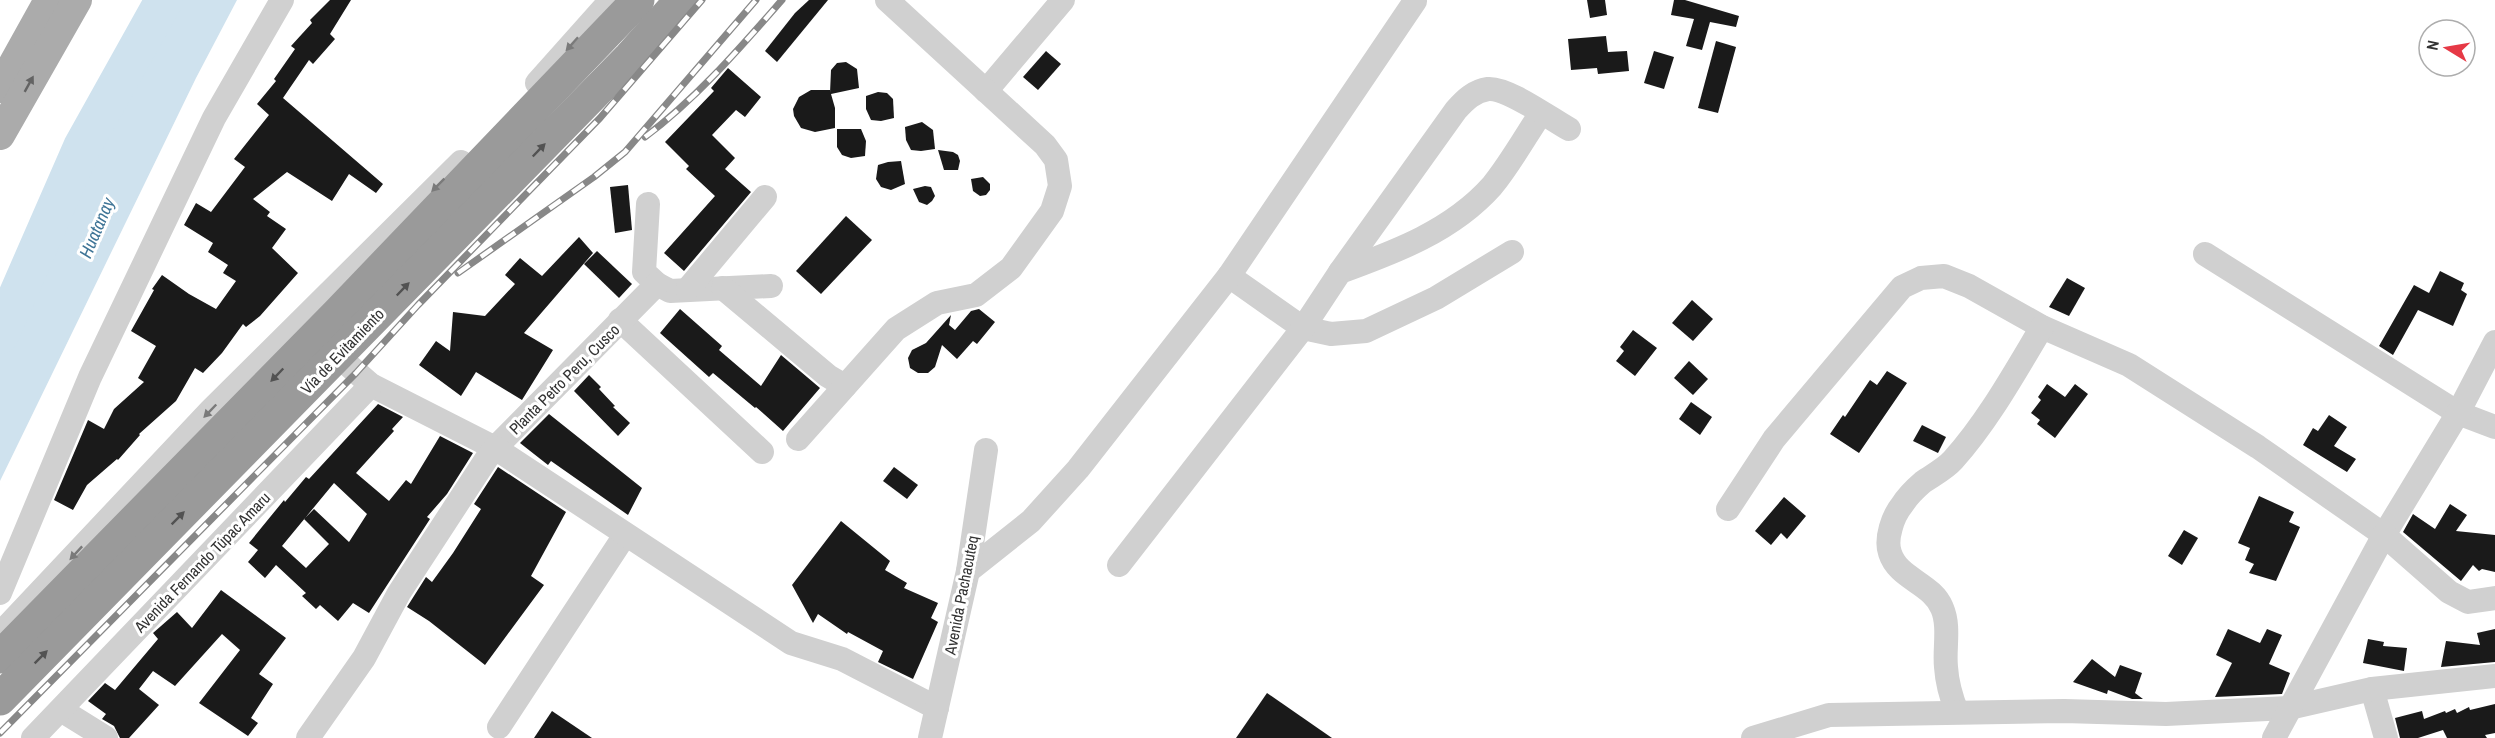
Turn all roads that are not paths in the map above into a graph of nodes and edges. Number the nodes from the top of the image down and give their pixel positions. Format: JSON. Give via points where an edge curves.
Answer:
{"nodes":[{"id":1,"x":49,"y":0,"type":"edge"},
{"id":2,"x":77,"y":0,"type":"edge"},
{"id":3,"x":282,"y":0,"type":"edge"},
{"id":4,"x":611,"y":0,"type":"edge"},
{"id":5,"x":638,"y":0,"type":"edge"},
{"id":6,"x":681,"y":0,"type":"edge"},
{"id":7,"x":886,"y":0,"type":"edge"},
{"id":8,"x":1063,"y":0,"type":"edge"},
{"id":9,"x":1415,"y":1,"type":"edge"},
{"id":10,"x":0,"y":88,"type":"edge"},
{"id":11,"x":986,"y":91,"type":"junction"},
{"id":12,"x":1541,"y":113,"type":"junction"},
{"id":13,"x":518,"y":116,"type":"junction"},
{"id":14,"x":1569,"y":129,"type":"dead end"},
{"id":15,"x":0,"y":135,"type":"edge"},
{"id":16,"x":765,"y":197,"type":"dead end"},
{"id":17,"x":648,"y":204,"type":"dead end"},
{"id":18,"x":1512,"y":252,"type":"dead end"},
{"id":19,"x":2205,"y":254,"type":"dead end"},
{"id":20,"x":1340,"y":272,"type":"junction"},
{"id":21,"x":1229,"y":276,"type":"junction"},
{"id":22,"x":657,"y":284,"type":"junction"},
{"id":23,"x":771,"y":286,"type":"dead end"},
{"id":24,"x":723,"y":288,"type":"junction"},
{"id":25,"x":687,"y":290,"type":"junction"},
{"id":26,"x":620,"y":320,"type":"junction"},
{"id":27,"x":2042,"y":327,"type":"junction"},
{"id":28,"x":1303,"y":328,"type":"junction"},
{"id":29,"x":2495,"y":342,"type":"edge"},
{"id":30,"x":338,"y":356,"type":"junction"},
{"id":31,"x":371,"y":385,"type":"junction"},
{"id":32,"x":845,"y":386,"type":"junction"},
{"id":33,"x":2458,"y":413,"type":"junction"},
{"id":34,"x":2495,"y":427,"type":"edge"},
{"id":35,"x":798,"y":439,"type":"dead end"},
{"id":36,"x":495,"y":448,"type":"junction"},
{"id":37,"x":986,"y":450,"type":"dead end"},
{"id":38,"x":762,"y":452,"type":"dead end"},
{"id":39,"x":1728,"y":509,"type":"dead end"},
{"id":40,"x":626,"y":534,"type":"junction"},
{"id":41,"x":2384,"y":535,"type":"junction"},
{"id":42,"x":1119,"y":565,"type":"dead end"},
{"id":43,"x":968,"y":571,"type":"junction"},
{"id":44,"x":0,"y":593,"type":"edge"},
{"id":45,"x":2495,"y":598,"type":"edge"},
{"id":46,"x":0,"y":634,"type":"edge"},
{"id":47,"x":0,"y":657,"type":"edge"},
{"id":48,"x":2495,"y":676,"type":"edge"},
{"id":49,"x":2372,"y":689,"type":"junction"},
{"id":50,"x":0,"y":699,"type":"edge"},
{"id":51,"x":937,"y":708,"type":"junction"},
{"id":52,"x":2289,"y":708,"type":"junction"},
{"id":53,"x":61,"y":710,"type":"junction"},
{"id":54,"x":1957,"y":712,"type":"junction"},
{"id":55,"x":499,"y":727,"type":"dead end"},
{"id":56,"x":33,"y":738,"type":"edge"},
{"id":57,"x":106,"y":738,"type":"edge"},
{"id":58,"x":308,"y":738,"type":"edge"},
{"id":59,"x":930,"y":738,"type":"edge"},
{"id":60,"x":1754,"y":738,"type":"edge"},
{"id":61,"x":2274,"y":738,"type":"edge"},
{"id":62,"x":2386,"y":738,"type":"edge"}],
"edges":[{"from":1,"to":10,"type":"main road"},
{"from":15,"to":2,"type":"main road","one_way":true},
{"from":3,"to":44,"type":"street","via":[[214,118],[90,377]]},
{"from":4,"to":13,"type":"street","one_way":true},
{"from":5,"to":13,"type":"highway","name":"Vía de Evitamiento"},
{"from":30,"to":6,"type":"highway","name":"Vía de Evitamiento","one_way":true},
{"from":7,"to":11,"type":"street"},
{"from":8,"to":11,"type":"street"},
{"from":9,"to":21,"type":"street"},
{"from":11,"to":32,"type":"street","via":[[1056,160],[1060,186],[1052,211],[1011,268],[976,295],[937,303],[896,329]]},
{"from":12,"to":14,"type":"street"},
{"from":12,"to":20,"type":"street","via":[[1491,186],[1458,216],[1409,245]]},
{"from":12,"to":20,"type":"street","via":[[1507,93],[1489,89],[1470,95]]},
{"from":13,"to":46,"type":"street","one_way":true,"via":[[211,410]]},
{"from":13,"to":47,"type":"highway","name":"Vía de Evitamiento","one_way":true},
{"from":16,"to":25,"type":"street"},
{"from":17,"to":22,"type":"street","via":[[644,272]]},
{"from":18,"to":28,"type":"street","via":[[1436,298],[1366,332],[1331,334]]},
{"from":19,"to":33,"type":"street"},
{"from":20,"to":28,"type":"street"},
{"from":21,"to":28,"type":"street"},
{"from":21,"to":43,"type":"street","via":[[1078,469],[1031,521]]},
{"from":22,"to":25,"type":"street","via":[[670,291]]},
{"from":22,"to":26,"type":"street"},
{"from":23,"to":24,"type":"street"},
{"from":24,"to":25,"type":"street"},
{"from":24,"to":32,"type":"street"},
{"from":26,"to":36,"type":"street","name":"Planta Petro Peru, Cusco"},
{"from":26,"to":38,"type":"street","name":"Planta Petro Peru, Cusco"},
{"from":27,"to":39,"type":"street","via":[[1944,276],[1921,278],[1902,287],[1774,439]]},
{"from":27,"to":41,"type":"street","via":[[2129,365],[2258,447]]},
{"from":27,"to":54,"type":"street","via":[[1971,437],[1952,462],[1921,484],[1900,507],[1891,527],[1888,550],[1895,566],[1932,593],[1942,608],[1946,667]]},
{"from":28,"to":42,"type":"street"},
{"from":29,"to":33,"type":"street"},
{"from":30,"to":31,"type":"street","name":"Planta Petro Peru, Cusco"},
{"from":50,"to":30,"type":"highway","name":"Vía de Evitamiento","one_way":true},
{"from":31,"to":36,"type":"street","name":"Planta Petro Peru, Cusco"},
{"from":31,"to":53,"type":"street","name":"Avenida Fernando Túpac Amaru"},
{"from":32,"to":35,"type":"street"},
{"from":33,"to":34,"type":"street"},
{"from":33,"to":41,"type":"street"},
{"from":36,"to":40,"type":"street"},
{"from":36,"to":58,"type":"street"},
{"from":37,"to":43,"type":"street","name":"Avenida Pachacuteq"},
{"from":40,"to":51,"type":"street","via":[[790,643],[842,659]]},
{"from":40,"to":55,"type":"street"},
{"from":41,"to":45,"type":"street","via":[[2449,592],[2468,602]]},
{"from":41,"to":52,"type":"street"},
{"from":43,"to":51,"type":"street","name":"Avenida Pachacuteq"},
{"from":48,"to":49,"type":"street"},
{"from":49,"to":52,"type":"street"},
{"from":49,"to":62,"type":"street"},
{"from":51,"to":59,"type":"street","name":"Avenida Pachacuteq"},
{"from":52,"to":54,"type":"street","via":[[2166,714]]},
{"from":52,"to":61,"type":"street"},
{"from":53,"to":56,"type":"street","name":"Avenida Fernando Túpac Amaru"},
{"from":53,"to":57,"type":"street"},
{"from":54,"to":60,"type":"street","via":[[1829,715]]}]}
